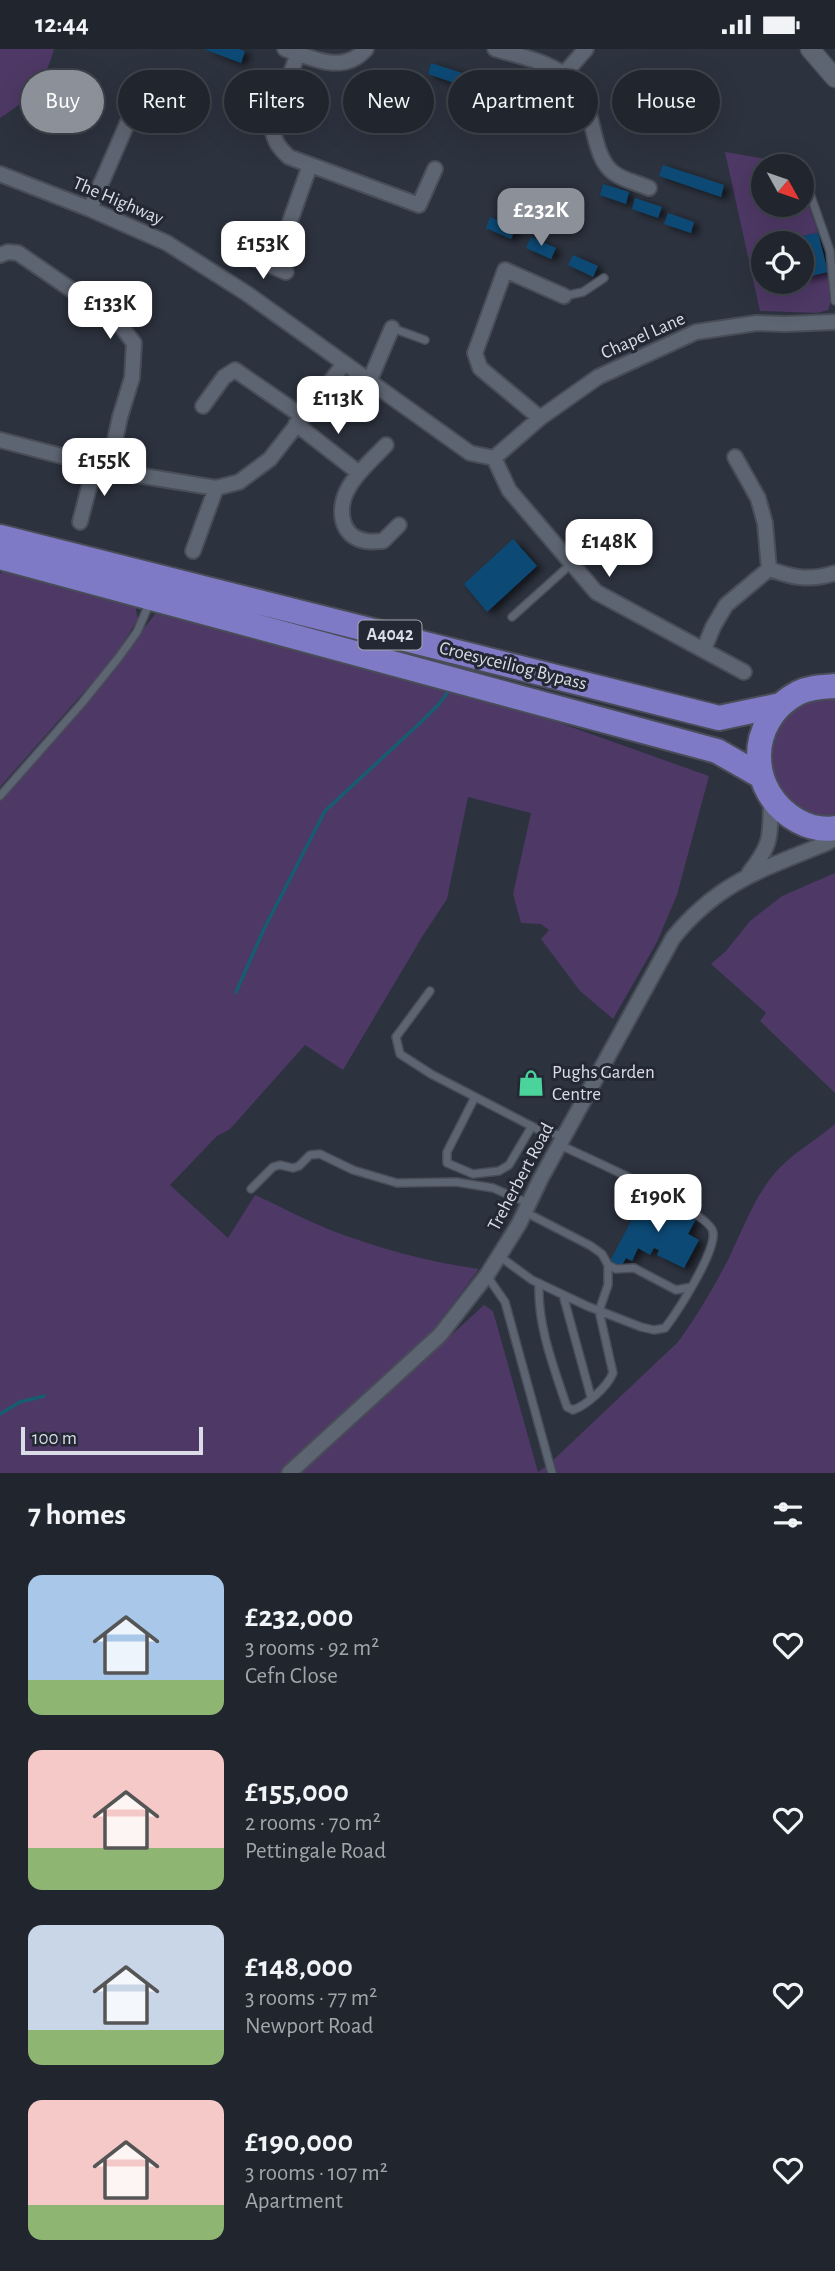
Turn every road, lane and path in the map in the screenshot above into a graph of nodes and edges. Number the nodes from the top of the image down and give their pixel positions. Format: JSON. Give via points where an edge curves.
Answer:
{"nodes":[{"id":1,"x":366,"y":49,"type":"edge"},
{"id":2,"x":495,"y":49,"type":"edge"},
{"id":3,"x":586,"y":49,"type":"edge"},
{"id":4,"x":810,"y":49,"type":"edge"},
{"id":5,"x":291,"y":51,"type":"edge"},
{"id":6,"x":556,"y":70,"type":"edge"},
{"id":7,"x":567,"y":70,"type":"edge"},
{"id":8,"x":835,"y":78,"type":"edge"},
{"id":9,"x":123,"y":133,"type":"edge"},
{"id":10,"x":595,"y":133,"type":"edge"},
{"id":11,"x":310,"y":165,"type":"junction"},
{"id":12,"x":435,"y":169,"type":"dead end"},
{"id":13,"x":0,"y":174,"type":"edge"},
{"id":14,"x":649,"y":188,"type":"dead end"},
{"id":15,"x":814,"y":205,"type":"edge"},
{"id":16,"x":90,"y":209,"type":"junction"},
{"id":17,"x":0,"y":255,"type":"edge"},
{"id":18,"x":253,"y":258,"type":"dead end"},
{"id":19,"x":604,"y":278,"type":"dead end"},
{"id":20,"x":564,"y":296,"type":"joint"},
{"id":21,"x":835,"y":301,"type":"edge"},
{"id":22,"x":835,"y":322,"type":"edge"},
{"id":23,"x":392,"y":328,"type":"joint"},
{"id":24,"x":425,"y":340,"type":"dead end"},
{"id":25,"x":344,"y":364,"type":"junction"},
{"id":26,"x":369,"y":383,"type":"junction"},
{"id":27,"x":203,"y":406,"type":"dead end"},
{"id":28,"x":540,"y":418,"type":"junction"},
{"id":29,"x":299,"y":420,"type":"junction"},
{"id":30,"x":0,"y":440,"type":"edge"},
{"id":31,"x":386,"y":445,"type":"dead end"},
{"id":32,"x":735,"y":457,"type":"dead end"},
{"id":33,"x":494,"y":458,"type":"junction"},
{"id":34,"x":102,"y":466,"type":"junction"},
{"id":35,"x":359,"y":473,"type":"junction"},
{"id":36,"x":216,"y":488,"type":"junction"},
{"id":37,"x":80,"y":522,"type":"dead end"},
{"id":38,"x":399,"y":524,"type":"dead end"},
{"id":39,"x":0,"y":537,"type":"edge"},
{"id":40,"x":193,"y":551,"type":"dead end"},
{"id":41,"x":0,"y":557,"type":"edge"},
{"id":42,"x":571,"y":564,"type":"junction"},
{"id":43,"x":769,"y":569,"type":"junction"},
{"id":44,"x":835,"y":573,"type":"edge"},
{"id":45,"x":152,"y":598,"type":"junction"},
{"id":46,"x":512,"y":617,"type":"dead end"},
{"id":47,"x":704,"y":649,"type":"junction"},
{"id":48,"x":744,"y":672,"type":"dead end"},
{"id":49,"x":829,"y":683,"type":"edge"},
{"id":50,"x":781,"y":705,"type":"junction"},
{"id":51,"x":761,"y":776,"type":"junction"},
{"id":52,"x":0,"y":796,"type":"edge"},
{"id":53,"x":771,"y":799,"type":"junction"},
{"id":54,"x":835,"y":828,"type":"edge"},
{"id":55,"x":835,"y":838,"type":"edge"},
{"id":56,"x":749,"y":874,"type":"junction"},
{"id":57,"x":430,"y":991,"type":"dead end"},
{"id":58,"x":475,"y":1097,"type":"junction"},
{"id":59,"x":532,"y":1126,"type":"junction"},
{"id":60,"x":562,"y":1140,"type":"junction"},
{"id":61,"x":251,"y":1189,"type":"dead end"},
{"id":62,"x":527,"y":1208,"type":"junction"},
{"id":63,"x":499,"y":1256,"type":"junction"},
{"id":64,"x":608,"y":1265,"type":"junction"},
{"id":65,"x":487,"y":1275,"type":"junction"},
{"id":66,"x":539,"y":1283,"type":"junction"},
{"id":67,"x":691,"y":1286,"type":"junction"},
{"id":68,"x":563,"y":1295,"type":"junction"},
{"id":69,"x":599,"y":1311,"type":"junction"},
{"id":70,"x":591,"y":1397,"type":"junction"},
{"id":71,"x":289,"y":1473,"type":"edge"},
{"id":72,"x":552,"y":1473,"type":"edge"}],
"edges":[{"from":1,"to":5,"type":"street","via":[[341,64]]},
{"from":2,"to":6,"type":"street"},
{"from":3,"to":7,"type":"street"},
{"from":4,"to":8,"type":"street"},
{"from":5,"to":11,"type":"street","via":[[272,127],[280,149]]},
{"from":9,"to":16,"type":"street"},
{"from":10,"to":14,"type":"street","via":[[603,160],[613,173]]},
{"from":11,"to":12,"type":"street","via":[[419,205]]},
{"from":11,"to":18,"type":"street","via":[[280,269]]},
{"from":13,"to":16,"type":"street","name":"The Highway"},
{"from":15,"to":21,"type":"lane","via":[[830,251]]},
{"from":16,"to":25,"type":"street","name":"The Highway","via":[[167,243]]},
{"from":17,"to":34,"type":"street","via":[[18,253],[117,321],[134,344],[132,378]]},
{"from":19,"to":20,"type":"lane","via":[[583,292]]},
{"from":20,"to":28,"type":"street","via":[[505,270],[475,353],[480,368]]},
{"from":22,"to":28,"type":"street","name":"Chapel Lane","via":[[757,323],[696,332],[598,377]]},
{"from":23,"to":24,"type":"lane"},
{"from":23,"to":26,"type":"street"},
{"from":25,"to":26,"type":"street","name":"The Highway"},
{"from":25,"to":29,"type":"street"},
{"from":26,"to":33,"type":"street","name":"The Highway","via":[[470,453]]},
{"from":27,"to":29,"type":"street","via":[[224,377],[235,370]]},
{"from":28,"to":33,"type":"street","name":"Chapel Lane"},
{"from":29,"to":35,"type":"street"},
{"from":29,"to":36,"type":"street","via":[[270,459],[239,482]]},
{"from":30,"to":34,"type":"street"},
{"from":31,"to":35,"type":"street"},
{"from":32,"to":43,"type":"street","via":[[758,498]]},
{"from":33,"to":42,"type":"street","via":[[509,490]]},
{"from":34,"to":36,"type":"street"},
{"from":34,"to":37,"type":"street"},
{"from":35,"to":38,"type":"street","via":[[342,505],[348,533],[363,541],[383,541]]},
{"from":36,"to":40,"type":"street"},
{"from":39,"to":50,"type":"highway","name":"Croesyceiliog Bypass","number":"A4042","via":[[719,718]]},
{"from":41,"to":45,"type":"highway","name":"Croesyceiliog Bypass","number":"A4042"},
{"from":42,"to":46,"type":"lane"},
{"from":42,"to":47,"type":"street","via":[[596,592]]},
{"from":43,"to":44,"type":"street","via":[[815,579]]},
{"from":43,"to":47,"type":"street","via":[[726,605]]},
{"from":45,"to":51,"type":"highway","name":"Croesyceiliog Bypass","number":"A4042","via":[[717,751]]},
{"from":45,"to":52,"type":"lane","via":[[137,632],[119,657]]},
{"from":47,"to":48,"type":"street"},
{"from":49,"to":50,"type":"highway","via":[[798,693]]},
{"from":50,"to":51,"type":"highway","via":[[761,737]]},
{"from":51,"to":53,"type":"highway"},
{"from":53,"to":54,"type":"highway","via":[[806,825]]},
{"from":53,"to":56,"type":"street","name":"Treherbert Road","via":[[770,838]]},
{"from":55,"to":56,"type":"street","name":"Treherbert Road"},
{"from":56,"to":60,"type":"street","name":"Treherbert Road","via":[[689,918],[673,938]]},
{"from":57,"to":58,"type":"lane","via":[[396,1037],[400,1054]]},
{"from":58,"to":59,"type":"lane"},
{"from":58,"to":59,"type":"lane","via":[[447,1152],[447,1163],[473,1174],[499,1171],[509,1165]]},
{"from":59,"to":60,"type":"lane"},
{"from":60,"to":62,"type":"street","name":"Treherbert Road"},
{"from":60,"to":67,"type":"lane","via":[[711,1225],[712,1247]]},
{"from":61,"to":62,"type":"lane","via":[[273,1167],[293,1168],[310,1155],[320,1154],[352,1170],[397,1183],[456,1182],[493,1188]]},
{"from":62,"to":63,"type":"street","name":"Treherbert Road"},
{"from":62,"to":64,"type":"lane","via":[[591,1246]]},
{"from":63,"to":65,"type":"street","name":"Treherbert Road"},
{"from":63,"to":66,"type":"lane"},
{"from":64,"to":67,"type":"lane","via":[[634,1268],[676,1290]]},
{"from":64,"to":69,"type":"lane","via":[[608,1285]]},
{"from":65,"to":71,"type":"street","name":"Treherbert Road","via":[[440,1335]]},
{"from":65,"to":72,"type":"lane","via":[[505,1302]]},
{"from":66,"to":68,"type":"lane"},
{"from":66,"to":70,"type":"lane","via":[[546,1337],[567,1407],[583,1407]]},
{"from":67,"to":69,"type":"lane","via":[[665,1328],[641,1327]]},
{"from":68,"to":69,"type":"lane"},
{"from":68,"to":70,"type":"lane"},
{"from":69,"to":70,"type":"lane","via":[[613,1373]]}]}
